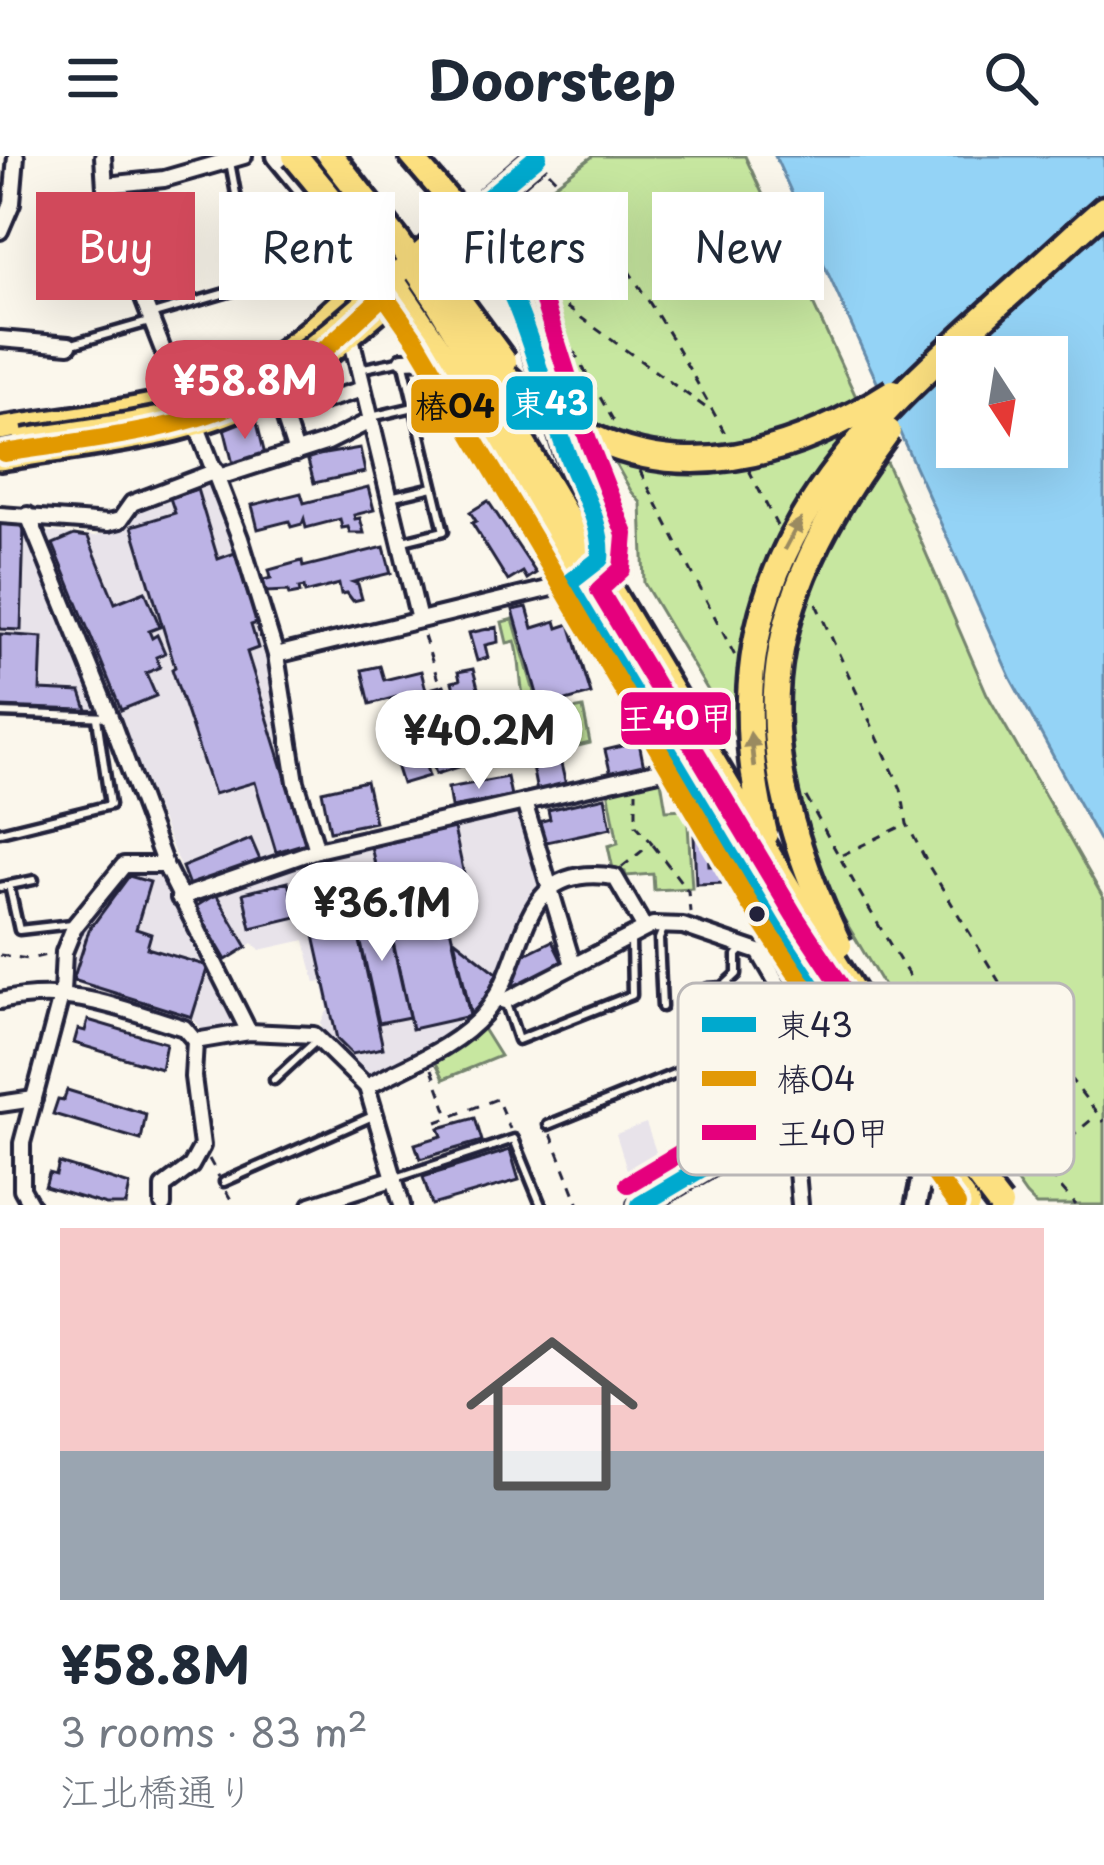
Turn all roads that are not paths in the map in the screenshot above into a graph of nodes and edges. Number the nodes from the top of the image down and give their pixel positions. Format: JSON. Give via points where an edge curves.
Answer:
{"nodes":[{"id":1,"x":16,"y":156,"type":"edge"},
{"id":2,"x":104,"y":156,"type":"edge"},
{"id":3,"x":277,"y":156,"type":"edge"},
{"id":4,"x":295,"y":156,"type":"edge"},
{"id":5,"x":309,"y":156,"type":"edge"},
{"id":6,"x":319,"y":156,"type":"edge"},
{"id":7,"x":331,"y":156,"type":"edge"},
{"id":8,"x":353,"y":156,"type":"edge"},
{"id":9,"x":411,"y":156,"type":"edge"},
{"id":10,"x":237,"y":159,"type":"edge"},
{"id":11,"x":544,"y":164,"type":"edge"},
{"id":12,"x":106,"y":185,"type":"junction"},
{"id":13,"x":311,"y":192,"type":"edge"},
{"id":14,"x":332,"y":192,"type":"edge"},
{"id":15,"x":443,"y":192,"type":"edge"},
{"id":16,"x":500,"y":192,"type":"edge"},
{"id":17,"x":1104,"y":209,"type":"edge"},
{"id":18,"x":1104,"y":220,"type":"edge"},
{"id":19,"x":0,"y":231,"type":"edge"},
{"id":20,"x":1079,"y":237,"type":"junction"},
{"id":21,"x":419,"y":254,"type":"edge"},
{"id":22,"x":395,"y":286,"type":"edge"},
{"id":23,"x":400,"y":293,"type":"junction"},
{"id":24,"x":341,"y":300,"type":"edge"},
{"id":25,"x":517,"y":300,"type":"edge"},
{"id":26,"x":151,"y":318,"type":"junction"},
{"id":27,"x":350,"y":333,"type":"junction"},
{"id":28,"x":0,"y":339,"type":"edge"},
{"id":29,"x":297,"y":340,"type":"junction"},
{"id":30,"x":69,"y":345,"type":"joint"},
{"id":31,"x":431,"y":359,"type":"junction"},
{"id":32,"x":403,"y":360,"type":"junction"},
{"id":33,"x":310,"y":368,"type":"junction"},
{"id":34,"x":358,"y":369,"type":"junction"},
{"id":35,"x":363,"y":389,"type":"junction"},
{"id":36,"x":182,"y":399,"type":"junction"},
{"id":37,"x":414,"y":407,"type":"junction"},
{"id":38,"x":370,"y":419,"type":"junction"},
{"id":39,"x":196,"y":424,"type":"junction"},
{"id":40,"x":0,"y":429,"type":"edge"},
{"id":41,"x":0,"y":444,"type":"edge"},
{"id":42,"x":296,"y":453,"type":"junction"},
{"id":43,"x":0,"y":459,"type":"edge"},
{"id":44,"x":217,"y":474,"type":"junction"},
{"id":45,"x":433,"y":487,"type":"junction"},
{"id":46,"x":388,"y":498,"type":"junction"},
{"id":47,"x":0,"y":515,"type":"edge"},
{"id":48,"x":28,"y":515,"type":"junction"},
{"id":49,"x":400,"y":542,"type":"junction"},
{"id":50,"x":576,"y":579,"type":"junction"},
{"id":51,"x":418,"y":620,"type":"junction"},
{"id":52,"x":276,"y":655,"type":"junction"},
{"id":53,"x":0,"y":712,"type":"edge"},
{"id":54,"x":104,"y":717,"type":"junction"},
{"id":55,"x":682,"y":758,"type":"junction"},
{"id":56,"x":524,"y":802,"type":"junction"},
{"id":57,"x":0,"y":832,"type":"edge"},
{"id":58,"x":316,"y":850,"type":"junction"},
{"id":59,"x":165,"y":865,"type":"junction"},
{"id":60,"x":34,"y":880,"type":"dead end"},
{"id":61,"x":4,"y":886,"type":"edge"},
{"id":62,"x":548,"y":887,"type":"junction"},
{"id":63,"x":179,"y":898,"type":"junction"},
{"id":64,"x":75,"y":925,"type":"junction"},
{"id":65,"x":664,"y":926,"type":"junction"},
{"id":66,"x":644,"y":927,"type":"junction"},
{"id":67,"x":631,"y":937,"type":"junction"},
{"id":68,"x":745,"y":946,"type":"junction"},
{"id":69,"x":573,"y":965,"type":"junction"},
{"id":70,"x":727,"y":983,"type":"edge"},
{"id":71,"x":778,"y":983,"type":"edge"},
{"id":72,"x":809,"y":983,"type":"edge"},
{"id":73,"x":821,"y":983,"type":"edge"},
{"id":74,"x":826,"y":983,"type":"edge"},
{"id":75,"x":831,"y":983,"type":"edge"},
{"id":76,"x":847,"y":983,"type":"edge"},
{"id":77,"x":860,"y":983,"type":"edge"},
{"id":78,"x":62,"y":993,"type":"junction"},
{"id":79,"x":500,"y":999,"type":"junction"},
{"id":80,"x":0,"y":1000,"type":"edge"},
{"id":81,"x":662,"y":1007,"type":"dead end"},
{"id":82,"x":249,"y":1032,"type":"junction"},
{"id":83,"x":318,"y":1039,"type":"junction"},
{"id":84,"x":195,"y":1041,"type":"junction"},
{"id":85,"x":678,"y":1072,"type":"edge"},
{"id":86,"x":274,"y":1080,"type":"dead end"},
{"id":87,"x":367,"y":1087,"type":"junction"},
{"id":88,"x":34,"y":1099,"type":"junction"},
{"id":89,"x":0,"y":1104,"type":"edge"},
{"id":90,"x":378,"y":1114,"type":"junction"},
{"id":91,"x":548,"y":1125,"type":"road end"},
{"id":92,"x":691,"y":1175,"type":"edge"},
{"id":93,"x":800,"y":1175,"type":"edge"},
{"id":94,"x":925,"y":1175,"type":"edge"},
{"id":95,"x":938,"y":1175,"type":"edge"},
{"id":96,"x":943,"y":1175,"type":"edge"},
{"id":97,"x":964,"y":1175,"type":"edge"},
{"id":98,"x":978,"y":1175,"type":"edge"},
{"id":99,"x":395,"y":1178,"type":"junction"},
{"id":100,"x":224,"y":1182,"type":"dead end"},
{"id":101,"x":31,"y":1205,"type":"edge"},
{"id":102,"x":163,"y":1205,"type":"edge"},
{"id":103,"x":311,"y":1205,"type":"edge"},
{"id":104,"x":402,"y":1205,"type":"edge"},
{"id":105,"x":541,"y":1205,"type":"edge"},
{"id":106,"x":640,"y":1205,"type":"edge"},
{"id":107,"x":800,"y":1205,"type":"edge"},
{"id":108,"x":916,"y":1205,"type":"edge"},
{"id":109,"x":963,"y":1205,"type":"edge"},
{"id":110,"x":987,"y":1205,"type":"edge"},
{"id":111,"x":1000,"y":1205,"type":"edge"}],
"edges":[{"from":1,"to":19,"type":"street"},
{"from":2,"to":12,"type":"street"},
{"from":3,"to":13,"type":"main road"},
{"from":4,"to":73,"type":"highway","bridge":true,"via":[[366,242],[460,380]]},
{"from":5,"to":14,"type":"main road"},
{"from":6,"to":20,"type":"highway","bridge":true,"via":[[524,394],[593,439],[676,460],[767,453],[838,426],[936,362]]},
{"from":7,"to":76,"type":"highway","bridge":true,"via":[[470,352]]},
{"from":8,"to":20,"type":"highway","bridge":true,"via":[[530,388],[595,432],[676,453],[748,450],[834,419]]},
{"from":9,"to":15,"type":"main road"},
{"from":10,"to":12,"type":"street"},
{"from":10,"to":26,"type":"lane","via":[[254,285]]},
{"from":11,"to":16,"type":"main road","bridge":true},
{"from":12,"to":26,"type":"street","via":[[106,204]]},
{"from":17,"to":20,"type":"highway"},
{"from":18,"to":20,"type":"highway"},
{"from":75,"to":20,"type":"highway","one_way":true,"bridge":true,"via":[[770,852],[757,793],[749,728],[753,644],[778,563],[822,487],[914,384]]},
{"from":20,"to":77,"type":"highway","bridge":true,"via":[[889,430],[826,522],[783,630],[775,725],[788,816]]},
{"from":21,"to":41,"type":"main road","bridge":true,"via":[[287,365],[241,393],[166,417]]},
{"from":22,"to":23,"type":"main road"},
{"from":23,"to":27,"type":"main road"},
{"from":23,"to":31,"type":"main road"},
{"from":23,"to":50,"type":"main road"},
{"from":24,"to":29,"type":"main road"},
{"from":25,"to":50,"type":"main road","via":[[602,541],[600,560]]},
{"from":26,"to":30,"type":"lane"},
{"from":26,"to":36,"type":"street"},
{"from":27,"to":33,"type":"main road"},
{"from":27,"to":34,"type":"street"},
{"from":28,"to":30,"type":"street"},
{"from":29,"to":33,"type":"street"},
{"from":29,"to":36,"type":"main road","via":[[242,376]]},
{"from":31,"to":32,"type":"street"},
{"from":31,"to":50,"type":"main road"},
{"from":32,"to":34,"type":"lane"},
{"from":32,"to":37,"type":"lane"},
{"from":33,"to":39,"type":"main road","via":[[255,402]]},
{"from":34,"to":35,"type":"street"},
{"from":35,"to":38,"type":"street"},
{"from":35,"to":42,"type":"street","via":[[283,413]]},
{"from":36,"to":40,"type":"main road"},
{"from":37,"to":38,"type":"lane"},
{"from":37,"to":45,"type":"lane"},
{"from":38,"to":42,"type":"street"},
{"from":38,"to":46,"type":"street"},
{"from":39,"to":43,"type":"main road"},
{"from":39,"to":44,"type":"street"},
{"from":42,"to":44,"type":"street"},
{"from":44,"to":48,"type":"street","via":[[131,503],[108,524]]},
{"from":44,"to":52,"type":"street"},
{"from":45,"to":46,"type":"lane"},
{"from":45,"to":49,"type":"lane","via":[[443,532]]},
{"from":46,"to":49,"type":"street"},
{"from":47,"to":48,"type":"street"},
{"from":48,"to":54,"type":"street"},
{"from":49,"to":51,"type":"street"},
{"from":50,"to":51,"type":"street"},
{"from":50,"to":55,"type":"main road"},
{"from":51,"to":52,"type":"street"},
{"from":52,"to":58,"type":"street"},
{"from":53,"to":54,"type":"lane"},
{"from":54,"to":57,"type":"lane","via":[[110,805]]},
{"from":54,"to":59,"type":"street"},
{"from":55,"to":56,"type":"street"},
{"from":55,"to":72,"type":"main road"},
{"from":55,"to":74,"type":"main road"},
{"from":56,"to":58,"type":"street"},
{"from":56,"to":62,"type":"street"},
{"from":58,"to":63,"type":"street"},
{"from":59,"to":63,"type":"street"},
{"from":59,"to":64,"type":"street","via":[[124,865]]},
{"from":60,"to":61,"type":"lane"},
{"from":61,"to":64,"type":"lane","via":[[20,930]]},
{"from":62,"to":66,"type":"street","via":[[592,874],[615,877]]},
{"from":62,"to":69,"type":"street"},
{"from":62,"to":79,"type":"street"},
{"from":63,"to":82,"type":"street"},
{"from":64,"to":78,"type":"street"},
{"from":65,"to":66,"type":"street"},
{"from":65,"to":68,"type":"street"},
{"from":65,"to":81,"type":"lane"},
{"from":66,"to":67,"type":"street"},
{"from":67,"to":69,"type":"street"},
{"from":67,"to":79,"type":"lane","via":[[632,995],[518,1040]]},
{"from":68,"to":70,"type":"lane"},
{"from":68,"to":71,"type":"street","via":[[759,952]]},
{"from":69,"to":79,"type":"street"},
{"from":78,"to":80,"type":"street"},
{"from":78,"to":84,"type":"street","via":[[184,1028]]},
{"from":78,"to":88,"type":"street"},
{"from":79,"to":87,"type":"street","via":[[424,1058]]},
{"from":82,"to":83,"type":"street"},
{"from":82,"to":84,"type":"street"},
{"from":83,"to":86,"type":"lane"},
{"from":83,"to":87,"type":"street"},
{"from":84,"to":102,"type":"street","via":[[202,1146],[163,1187]]},
{"from":85,"to":91,"type":"lane"},
{"from":87,"to":90,"type":"street"},
{"from":88,"to":89,"type":"street"},
{"from":88,"to":101,"type":"street","via":[[22,1143],[22,1190]]},
{"from":90,"to":99,"type":"street"},
{"from":90,"to":100,"type":"lane"},
{"from":92,"to":106,"type":"main road"},
{"from":93,"to":107,"type":"street"},
{"from":94,"to":108,"type":"main road"},
{"from":95,"to":109,"type":"main road"},
{"from":96,"to":109,"type":"highway","bridge":true},
{"from":97,"to":110,"type":"main road"},
{"from":98,"to":111,"type":"highway","bridge":true},
{"from":99,"to":103,"type":"street"},
{"from":99,"to":104,"type":"street"},
{"from":99,"to":105,"type":"lane","via":[[514,1139]]}]}
